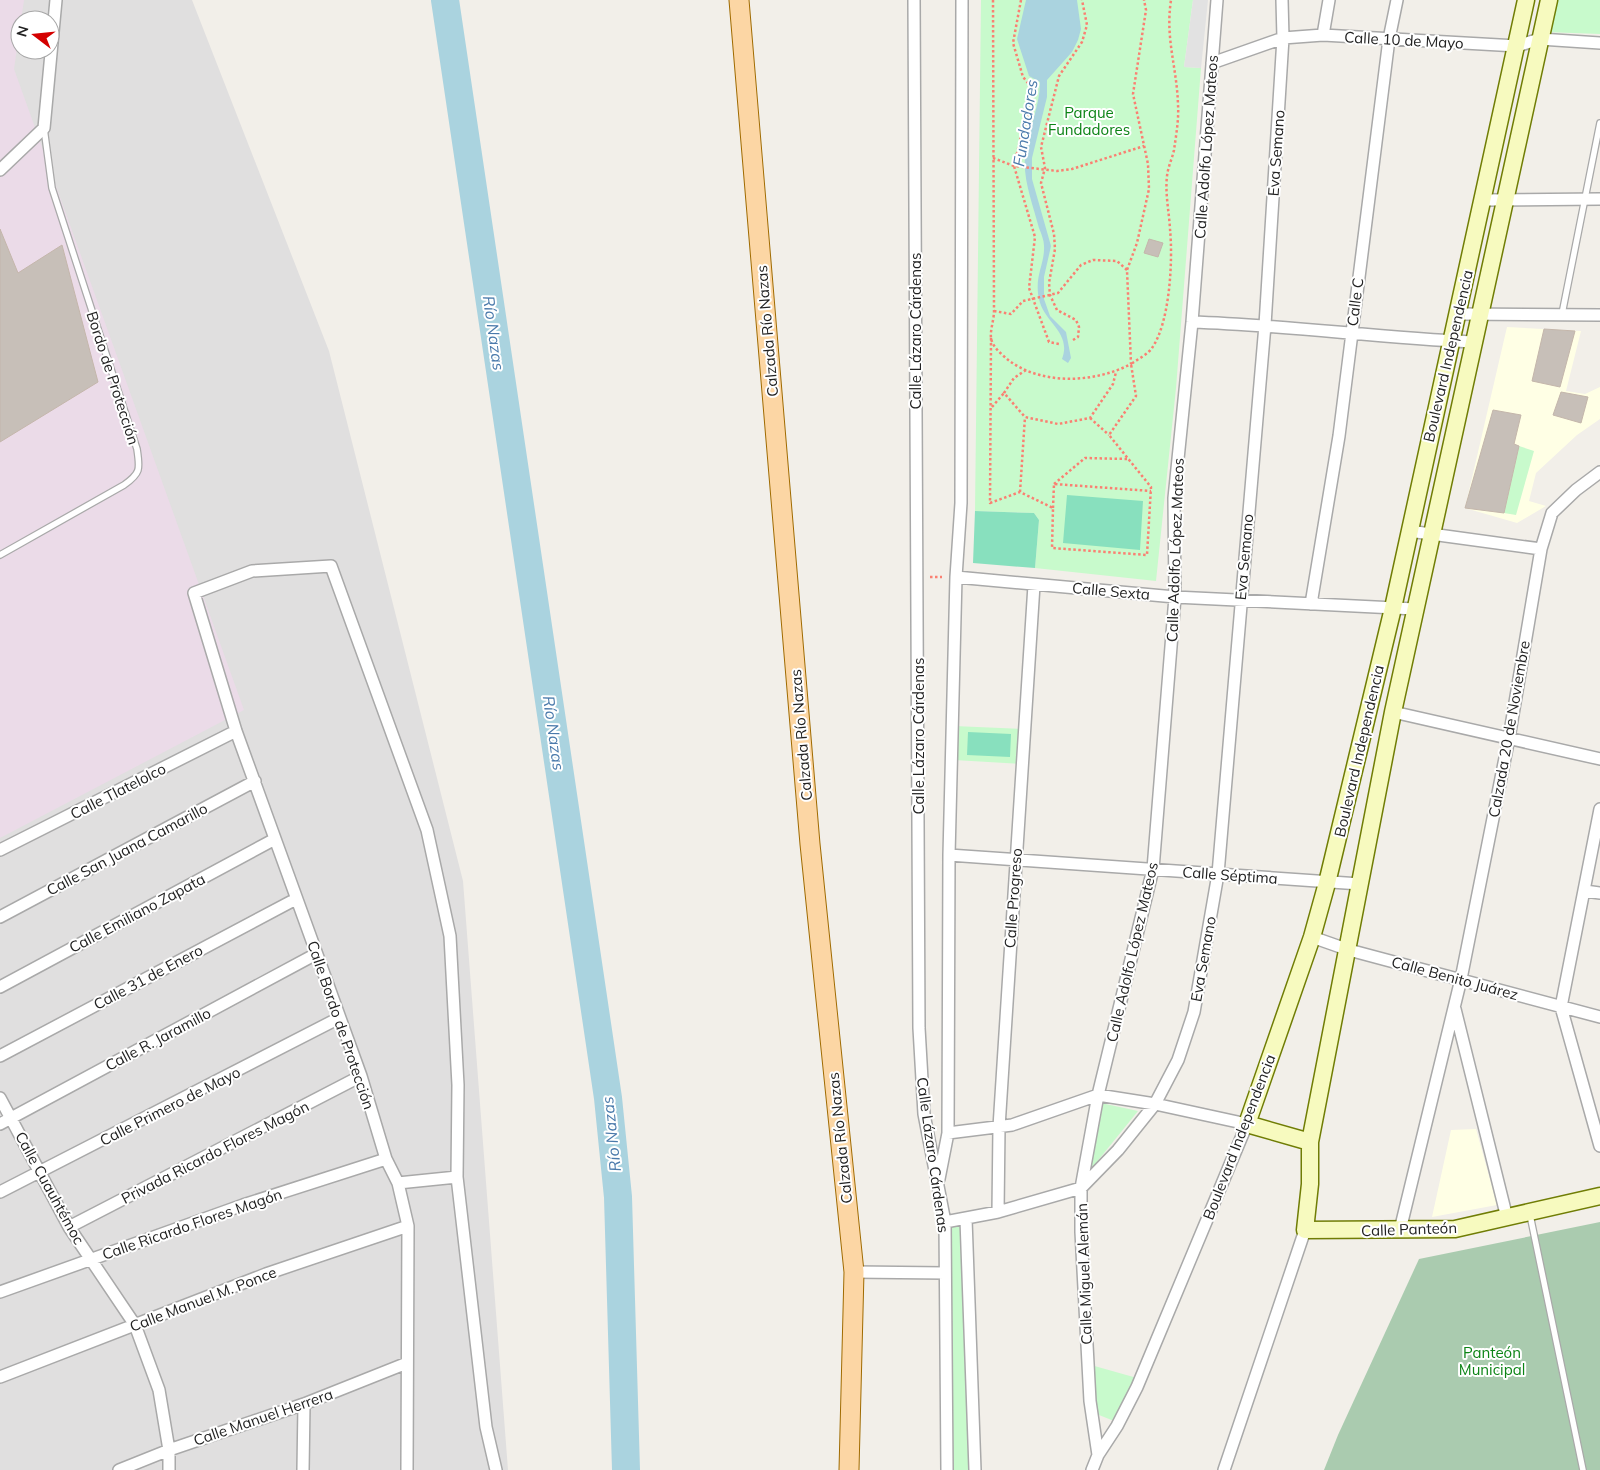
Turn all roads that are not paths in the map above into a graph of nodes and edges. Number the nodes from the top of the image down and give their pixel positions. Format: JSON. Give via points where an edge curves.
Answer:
{"nodes":[{"id":1,"x":56,"y":0,"type":"edge"},
{"id":2,"x":739,"y":0,"type":"edge"},
{"id":3,"x":914,"y":0,"type":"edge"},
{"id":4,"x":962,"y":0,"type":"edge"},
{"id":5,"x":1217,"y":0,"type":"edge"},
{"id":6,"x":1282,"y":0,"type":"edge"},
{"id":7,"x":1329,"y":0,"type":"edge"},
{"id":8,"x":1397,"y":0,"type":"edge"},
{"id":9,"x":1526,"y":0,"type":"edge"},
{"id":10,"x":1549,"y":0,"type":"edge"},
{"id":11,"x":1323,"y":35,"type":"junction"},
{"id":12,"x":1283,"y":38,"type":"junction"},
{"id":13,"x":1389,"y":39,"type":"junction"},
{"id":14,"x":1540,"y":39,"type":"junction"},
{"id":15,"x":1600,"y":43,"type":"edge"},
{"id":16,"x":1517,"y":46,"type":"junction"},
{"id":17,"x":1212,"y":63,"type":"junction"},
{"id":18,"x":1600,"y":123,"type":"edge"},
{"id":19,"x":44,"y":128,"type":"junction"},
{"id":20,"x":0,"y":170,"type":"edge"},
{"id":21,"x":1504,"y":199,"type":"junction"},
{"id":22,"x":1585,"y":199,"type":"junction"},
{"id":23,"x":1600,"y":199,"type":"edge"},
{"id":24,"x":1483,"y":200,"type":"junction"},
{"id":25,"x":1458,"y":314,"type":"junction"},
{"id":26,"x":1562,"y":314,"type":"junction"},
{"id":27,"x":1478,"y":315,"type":"junction"},
{"id":28,"x":1600,"y":315,"type":"edge"},
{"id":29,"x":1192,"y":322,"type":"junction"},
{"id":30,"x":1265,"y":325,"type":"junction"},
{"id":31,"x":1350,"y":334,"type":"junction"},
{"id":32,"x":1452,"y":341,"type":"junction"},
{"id":33,"x":1472,"y":342,"type":"junction"},
{"id":34,"x":1598,"y":478,"type":"edge"},
{"id":35,"x":1409,"y":531,"type":"junction"},
{"id":36,"x":1430,"y":534,"type":"junction"},
{"id":37,"x":1541,"y":549,"type":"junction"},
{"id":38,"x":0,"y":555,"type":"edge"},
{"id":39,"x":956,"y":577,"type":"junction"},
{"id":40,"x":1034,"y":585,"type":"junction"},
{"id":41,"x":1175,"y":597,"type":"junction"},
{"id":42,"x":1240,"y":600,"type":"junction"},
{"id":43,"x":1312,"y":604,"type":"junction"},
{"id":44,"x":1393,"y":608,"type":"junction"},
{"id":45,"x":1415,"y":609,"type":"junction"},
{"id":46,"x":1393,"y":712,"type":"junction"},
{"id":47,"x":236,"y":731,"type":"junction"},
{"id":48,"x":1509,"y":738,"type":"junction"},
{"id":49,"x":1600,"y":759,"type":"edge"},
{"id":50,"x":255,"y":781,"type":"junction"},
{"id":51,"x":1600,"y":809,"type":"edge"},
{"id":52,"x":275,"y":839,"type":"junction"},
{"id":53,"x":0,"y":850,"type":"edge"},
{"id":54,"x":950,"y":855,"type":"junction"},
{"id":55,"x":1016,"y":859,"type":"junction"},
{"id":56,"x":1153,"y":869,"type":"junction"},
{"id":57,"x":1218,"y":874,"type":"junction"},
{"id":58,"x":1327,"y":883,"type":"junction"},
{"id":59,"x":1360,"y":884,"type":"junction"},
{"id":60,"x":1584,"y":891,"type":"junction"},
{"id":61,"x":1600,"y":893,"type":"edge"},
{"id":62,"x":296,"y":899,"type":"junction"},
{"id":63,"x":0,"y":917,"type":"edge"},
{"id":64,"x":1312,"y":937,"type":"junction"},
{"id":65,"x":1349,"y":950,"type":"junction"},
{"id":66,"x":316,"y":954,"type":"junction"},
{"id":67,"x":1461,"y":979,"type":"junction"},
{"id":68,"x":0,"y":987,"type":"edge"},
{"id":69,"x":1454,"y":1007,"type":"junction"},
{"id":70,"x":1561,"y":1007,"type":"junction"},
{"id":71,"x":1600,"y":1017,"type":"edge"},
{"id":72,"x":339,"y":1018,"type":"junction"},
{"id":73,"x":0,"y":1056,"type":"edge"},
{"id":74,"x":360,"y":1076,"type":"junction"},
{"id":75,"x":1098,"y":1095,"type":"junction"},
{"id":76,"x":0,"y":1098,"type":"edge"},
{"id":77,"x":1155,"y":1104,"type":"junction"},
{"id":78,"x":11,"y":1118,"type":"junction"},
{"id":79,"x":0,"y":1124,"type":"edge"},
{"id":80,"x":1247,"y":1124,"type":"junction"},
{"id":81,"x":999,"y":1127,"type":"junction"},
{"id":82,"x":948,"y":1133,"type":"junction"},
{"id":83,"x":1310,"y":1142,"type":"junction"},
{"id":84,"x":1600,"y":1146,"type":"edge"},
{"id":85,"x":386,"y":1159,"type":"junction"},
{"id":86,"x":40,"y":1172,"type":"junction"},
{"id":87,"x":457,"y":1177,"type":"junction"},
{"id":88,"x":938,"y":1181,"type":"junction"},
{"id":89,"x":398,"y":1182,"type":"junction"},
{"id":90,"x":1081,"y":1188,"type":"junction"},
{"id":91,"x":0,"y":1192,"type":"edge"},
{"id":92,"x":1600,"y":1196,"type":"edge"},
{"id":93,"x":998,"y":1212,"type":"junction"},
{"id":94,"x":1530,"y":1212,"type":"junction"},
{"id":95,"x":1507,"y":1218,"type":"junction"},
{"id":96,"x":966,"y":1219,"type":"junction"},
{"id":97,"x":945,"y":1222,"type":"junction"},
{"id":98,"x":408,"y":1226,"type":"junction"},
{"id":99,"x":69,"y":1227,"type":"junction"},
{"id":100,"x":1304,"y":1230,"type":"junction"},
{"id":101,"x":1400,"y":1230,"type":"junction"},
{"id":102,"x":90,"y":1259,"type":"junction"},
{"id":103,"x":854,"y":1272,"type":"junction"},
{"id":104,"x":945,"y":1273,"type":"junction"},
{"id":105,"x":0,"y":1292,"type":"edge"},
{"id":106,"x":135,"y":1325,"type":"junction"},
{"id":107,"x":408,"y":1363,"type":"junction"},
{"id":108,"x":0,"y":1377,"type":"edge"},
{"id":109,"x":304,"y":1404,"type":"junction"},
{"id":110,"x":169,"y":1450,"type":"junction"},
{"id":111,"x":1098,"y":1454,"type":"junction"},
{"id":112,"x":119,"y":1470,"type":"edge"},
{"id":113,"x":169,"y":1470,"type":"edge"},
{"id":114,"x":302,"y":1470,"type":"edge"},
{"id":115,"x":407,"y":1470,"type":"edge"},
{"id":116,"x":496,"y":1470,"type":"edge"},
{"id":117,"x":849,"y":1470,"type":"edge"},
{"id":118,"x":947,"y":1470,"type":"edge"},
{"id":119,"x":975,"y":1470,"type":"edge"},
{"id":120,"x":1092,"y":1470,"type":"edge"},
{"id":121,"x":1224,"y":1470,"type":"edge"},
{"id":122,"x":1583,"y":1470,"type":"edge"}],
"edges":[{"from":1,"to":19,"type":"street"},
{"from":2,"to":103,"type":"main road","name":"Calzada Río Nazas","via":[[810,844]]},
{"from":3,"to":88,"type":"street","name":"Calle Lázaro Cárdenas","via":[[920,1028],[924,1114]]},
{"from":4,"to":39,"type":"street","via":[[961,503]]},
{"from":5,"to":17,"type":"street","name":"Calle Adolfo López Mateos"},
{"from":6,"to":12,"type":"street","name":"Eva Semano"},
{"from":7,"to":11,"type":"street"},
{"from":8,"to":13,"type":"street","name":"Calle C"},
{"from":9,"to":16,"type":"street","name":"Boulevard Independencia"},
{"from":10,"to":14,"type":"street","name":"Boulevard Independencia"},
{"from":11,"to":12,"type":"street","name":"Calle 10 de Mayo"},
{"from":11,"to":13,"type":"street","name":"Calle 10 de Mayo"},
{"from":12,"to":17,"type":"street","name":"Calle 10 de Mayo"},
{"from":12,"to":30,"type":"street","name":"Eva Semano"},
{"from":13,"to":16,"type":"street","name":"Calle 10 de Mayo"},
{"from":13,"to":31,"type":"street","name":"Calle C"},
{"from":14,"to":15,"type":"street","name":"Calle 10 de Mayo"},
{"from":14,"to":16,"type":"street","name":"Calle 10 de Mayo"},
{"from":14,"to":21,"type":"street","name":"Boulevard Independencia"},
{"from":16,"to":24,"type":"street","name":"Boulevard Independencia"},
{"from":17,"to":29,"type":"street","name":"Calle Adolfo López Mateos"},
{"from":18,"to":22,"type":"lane"},
{"from":19,"to":20,"type":"street"},
{"from":19,"to":38,"type":"lane","name":"Bordo de Protección","via":[[52,188],[137,449],[139,470],[136,477],[124,485]]},
{"from":21,"to":22,"type":"street"},
{"from":21,"to":24,"type":"street"},
{"from":21,"to":27,"type":"street","name":"Boulevard Independencia"},
{"from":22,"to":23,"type":"street"},
{"from":22,"to":26,"type":"lane"},
{"from":24,"to":25,"type":"street","name":"Boulevard Independencia"},
{"from":25,"to":27,"type":"street"},
{"from":25,"to":32,"type":"street","name":"Boulevard Independencia"},
{"from":26,"to":27,"type":"street"},
{"from":26,"to":28,"type":"street"},
{"from":27,"to":33,"type":"street","name":"Boulevard Independencia"},
{"from":29,"to":30,"type":"street"},
{"from":29,"to":41,"type":"street","name":"Calle Adolfo López Mateos","via":[[1174,498]]},
{"from":30,"to":31,"type":"street"},
{"from":30,"to":42,"type":"street","name":"Eva Semano"},
{"from":31,"to":32,"type":"street"},
{"from":31,"to":43,"type":"street","name":"Calle C","via":[[1339,436]]},
{"from":32,"to":33,"type":"street"},
{"from":32,"to":35,"type":"street","name":"Boulevard Independencia"},
{"from":33,"to":36,"type":"street","name":"Boulevard Independencia"},
{"from":34,"to":37,"type":"street","name":"Calzada 20 de Noviembre","via":[[1552,513]]},
{"from":35,"to":36,"type":"street"},
{"from":35,"to":44,"type":"street","name":"Boulevard Independencia"},
{"from":36,"to":37,"type":"street"},
{"from":36,"to":45,"type":"street","name":"Boulevard Independencia"},
{"from":37,"to":48,"type":"street","name":"Calzada 20 de Noviembre"},
{"from":39,"to":40,"type":"street","name":"Calle Sexta"},
{"from":39,"to":54,"type":"street"},
{"from":40,"to":41,"type":"street","name":"Calle Sexta"},
{"from":40,"to":55,"type":"street","name":"Calle Progreso"},
{"from":41,"to":42,"type":"street","name":"Calle Sexta"},
{"from":41,"to":56,"type":"street","name":"Calle Adolfo López Mateos"},
{"from":42,"to":43,"type":"street","name":"Calle Sexta"},
{"from":42,"to":57,"type":"street","name":"Eva Semano"},
{"from":43,"to":44,"type":"street","name":"Calle Sexta"},
{"from":44,"to":45,"type":"street","name":"Calle Sexta"},
{"from":44,"to":58,"type":"street","name":"Boulevard Independencia"},
{"from":45,"to":46,"type":"street","name":"Boulevard Independencia"},
{"from":46,"to":48,"type":"street"},
{"from":46,"to":59,"type":"street","name":"Boulevard Independencia"},
{"from":47,"to":50,"type":"street","name":"Calle Bordo de Protección"},
{"from":47,"to":53,"type":"street","name":"Calle Tlatelolco"},
{"from":47,"to":87,"type":"street","name":"Calle Bordo de Protección","via":[[194,593],[252,571],[331,566],[427,830],[450,936],[458,1086]]},
{"from":48,"to":49,"type":"street"},
{"from":48,"to":67,"type":"street","name":"Calzada 20 de Noviembre"},
{"from":50,"to":52,"type":"street","name":"Calle Bordo de Protección"},
{"from":50,"to":63,"type":"street","name":"Calle San Juana Camarillo"},
{"from":51,"to":60,"type":"street"},
{"from":52,"to":62,"type":"street","name":"Calle Bordo de Protección"},
{"from":52,"to":68,"type":"street","name":"Calle Emiliano Zapata"},
{"from":54,"to":55,"type":"street","name":"Calle Séptima"},
{"from":54,"to":82,"type":"street"},
{"from":55,"to":56,"type":"street","name":"Calle Séptima"},
{"from":55,"to":81,"type":"street","name":"Calle Progreso"},
{"from":56,"to":57,"type":"street","name":"Calle Séptima"},
{"from":56,"to":75,"type":"street","name":"Calle Adolfo López Mateos"},
{"from":57,"to":58,"type":"street","name":"Calle Séptima"},
{"from":57,"to":77,"type":"street","name":"Eva Semano","via":[[1194,1012],[1178,1060]]},
{"from":58,"to":59,"type":"street","name":"Calle Séptima"},
{"from":58,"to":64,"type":"street","name":"Boulevard Independencia"},
{"from":59,"to":65,"type":"street","name":"Boulevard Independencia"},
{"from":60,"to":61,"type":"street"},
{"from":60,"to":70,"type":"street"},
{"from":62,"to":66,"type":"street","name":"Calle Bordo de Protección"},
{"from":62,"to":73,"type":"street","name":"Calle 31 de Enero"},
{"from":64,"to":65,"type":"street","name":"Calle Benito Juárez"},
{"from":64,"to":80,"type":"street","name":"Boulevard Independencia"},
{"from":65,"to":67,"type":"street","name":"Calle Benito Juárez"},
{"from":65,"to":83,"type":"street","name":"Boulevard Independencia"},
{"from":66,"to":72,"type":"street","name":"Calle Bordo de Protección"},
{"from":66,"to":78,"type":"street","name":"Calle R. Jaramillo"},
{"from":67,"to":69,"type":"street","name":"Calzada 20 de Noviembre"},
{"from":67,"to":70,"type":"street","name":"Calle Benito Juárez"},
{"from":69,"to":95,"type":"street","name":"Calzada 20 de Noviembre"},
{"from":69,"to":101,"type":"street","name":"Calzada 20 de Noviembre"},
{"from":70,"to":71,"type":"street","name":"Calle Benito Juárez"},
{"from":70,"to":84,"type":"street"},
{"from":72,"to":74,"type":"street","name":"Calle Bordo de Protección"},
{"from":72,"to":86,"type":"street","name":"Calle Primero de Mayo"},
{"from":74,"to":85,"type":"street","name":"Calle Bordo de Protección"},
{"from":74,"to":99,"type":"street","name":"Privada Ricardo Flores Magón"},
{"from":75,"to":77,"type":"street"},
{"from":75,"to":81,"type":"street","via":[[1034,1119]]},
{"from":75,"to":90,"type":"street","name":"Calle Miguel Alemán"},
{"from":76,"to":78,"type":"street","name":"Calle Cuauhtémoc"},
{"from":77,"to":80,"type":"street"},
{"from":77,"to":90,"type":"street","name":"Eva Semano","via":[[1118,1150]]},
{"from":78,"to":79,"type":"street","name":"Calle R. Jaramillo"},
{"from":78,"to":86,"type":"street","name":"Calle Cuauhtémoc"},
{"from":80,"to":83,"type":"street"},
{"from":80,"to":111,"type":"street","name":"Boulevard Independencia","via":[[1137,1387]]},
{"from":81,"to":82,"type":"street"},
{"from":81,"to":93,"type":"street","name":"Calle Progreso"},
{"from":82,"to":88,"type":"street"},
{"from":83,"to":100,"type":"street","name":"Boulevard Independencia","via":[[1310,1184]]},
{"from":85,"to":89,"type":"street","name":"Calle Bordo de Protección"},
{"from":85,"to":102,"type":"street","name":"Calle Ricardo Flores Magón"},
{"from":86,"to":91,"type":"street","name":"Calle Primero de Mayo"},
{"from":86,"to":99,"type":"street","name":"Calle Cuauhtémoc"},
{"from":87,"to":89,"type":"street"},
{"from":87,"to":116,"type":"street","via":[[486,1426]]},
{"from":88,"to":97,"type":"street","name":"Calle Lázaro Cárdenas"},
{"from":89,"to":98,"type":"street","name":"Calle Bordo de Protección"},
{"from":90,"to":93,"type":"street"},
{"from":90,"to":111,"type":"street","name":"Calle Miguel Alemán","via":[[1090,1401]]},
{"from":92,"to":94,"type":"street","name":"Calle Panteón"},
{"from":93,"to":96,"type":"street"},
{"from":94,"to":95,"type":"street","name":"Calle Panteón"},
{"from":94,"to":122,"type":"lane"},
{"from":95,"to":101,"type":"street","name":"Calle Panteón","via":[[1455,1229]]},
{"from":96,"to":97,"type":"street"},
{"from":96,"to":119,"type":"street"},
{"from":97,"to":104,"type":"street","name":"Calle Lázaro Cárdenas"},
{"from":98,"to":106,"type":"street","name":"Calle Manuel M. Ponce","via":[[266,1274]]},
{"from":98,"to":107,"type":"street","name":"Calle Bordo de Protección"},
{"from":99,"to":102,"type":"street","name":"Calle Cuauhtémoc"},
{"from":100,"to":101,"type":"street","name":"Calle Panteón"},
{"from":100,"to":121,"type":"street","name":"Boulevard Independencia"},
{"from":102,"to":105,"type":"street","name":"Calle Ricardo Flores Magón"},
{"from":102,"to":106,"type":"street","name":"Calle Cuauhtémoc"},
{"from":103,"to":104,"type":"street"},
{"from":103,"to":117,"type":"main road","name":"Calzada Río Nazas"},
{"from":104,"to":118,"type":"street","name":"Calle Lázaro Cárdenas"},
{"from":106,"to":108,"type":"street","name":"Calle Manuel M. Ponce"},
{"from":106,"to":110,"type":"street","name":"Calle Cuauhtémoc","via":[[159,1390]]},
{"from":107,"to":109,"type":"street","name":"Calle Manuel Herrera"},
{"from":107,"to":115,"type":"street","name":"Calle Bordo de Protección"},
{"from":109,"to":110,"type":"street","name":"Calle Manuel Herrera"},
{"from":109,"to":114,"type":"street"},
{"from":110,"to":112,"type":"street","name":"Calle Manuel Herrera"},
{"from":110,"to":113,"type":"street","name":"Calle Cuauhtémoc"},
{"from":111,"to":120,"type":"street","name":"Boulevard Independencia"}]}
